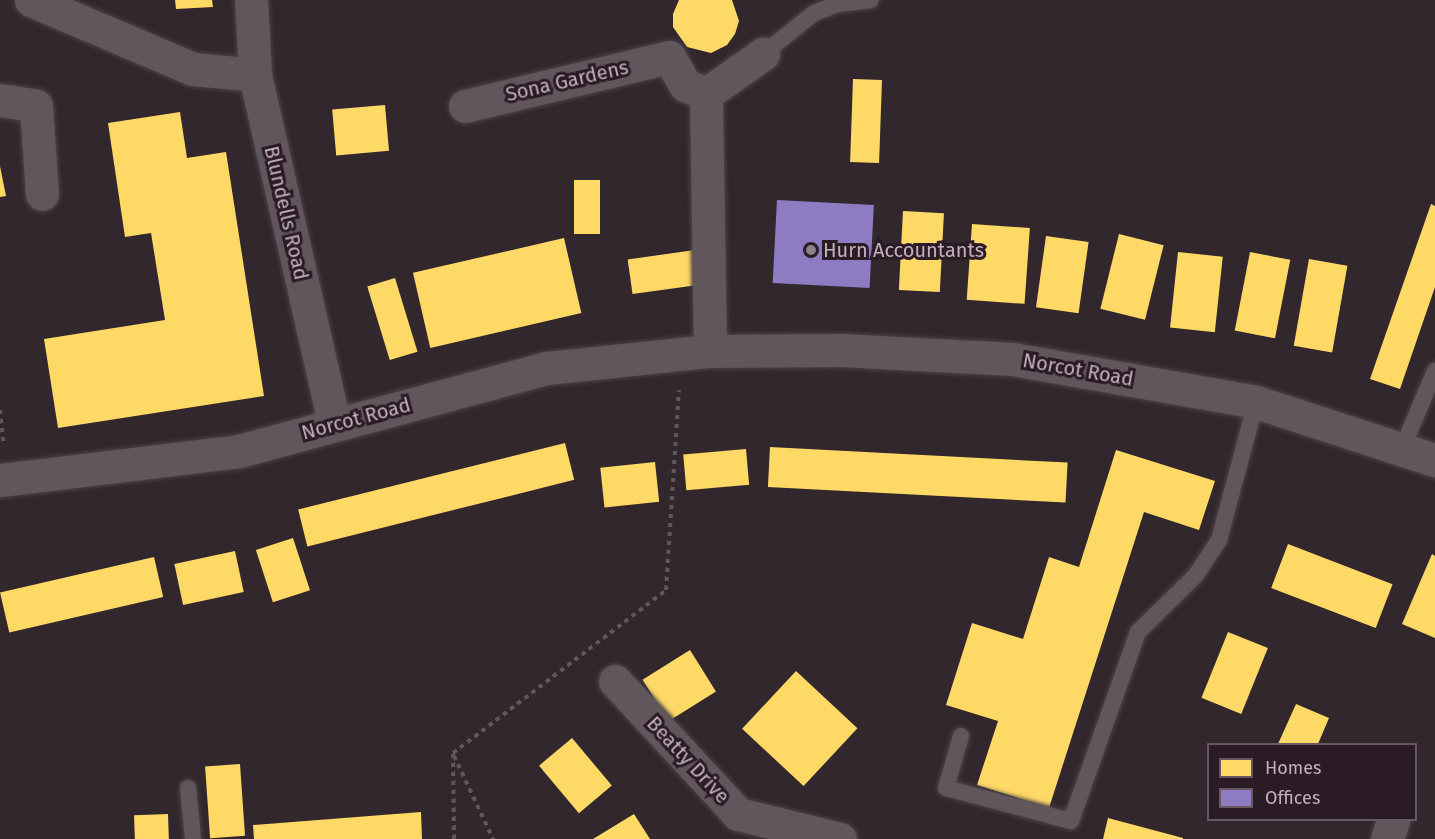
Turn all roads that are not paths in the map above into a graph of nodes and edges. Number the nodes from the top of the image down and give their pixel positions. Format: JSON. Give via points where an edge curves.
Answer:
{"nodes":[{"id":1,"x":32,"y":0,"type":"edge"},
{"id":2,"x":250,"y":0,"type":"edge"},
{"id":3,"x":872,"y":0,"type":"edge"},
{"id":4,"x":763,"y":54,"type":"joint"},
{"id":5,"x":255,"y":75,"type":"junction"},
{"id":6,"x":706,"y":94,"type":"junction"},
{"id":7,"x":0,"y":100,"type":"edge"},
{"id":8,"x":465,"y":106,"type":"dead end"},
{"id":9,"x":42,"y":194,"type":"dead end"},
{"id":10,"x":696,"y":352,"type":"junction"},
{"id":11,"x":1435,"y":371,"type":"edge"},
{"id":12,"x":1256,"y":402,"type":"junction"},
{"id":13,"x":334,"y":424,"type":"junction"},
{"id":14,"x":1402,"y":449,"type":"junction"},
{"id":15,"x":1435,"y":460,"type":"edge"},
{"id":16,"x":0,"y":480,"type":"edge"},
{"id":17,"x":615,"y":681,"type":"dead end"},
{"id":18,"x":961,"y":736,"type":"dead end"},
{"id":19,"x":188,"y":788,"type":"dead end"},
{"id":20,"x":1392,"y":821,"type":"edge"},
{"id":21,"x":193,"y":839,"type":"edge"},
{"id":22,"x":840,"y":839,"type":"edge"},
{"id":23,"x":1387,"y":839,"type":"edge"}],
"edges":[{"from":1,"to":5,"type":"street","via":[[193,69]]},
{"from":2,"to":5,"type":"street","name":"Blundells Road"},
{"from":3,"to":4,"type":"lane","via":[[838,4],[814,13]]},
{"from":4,"to":6,"type":"street"},
{"from":5,"to":13,"type":"street","name":"Blundells Road"},
{"from":6,"to":8,"type":"street","name":"Sona Gardens","via":[[685,85],[669,57]]},
{"from":6,"to":10,"type":"street"},
{"from":7,"to":9,"type":"street","via":[[36,106]]},
{"from":10,"to":12,"type":"street","name":"Norcot Road","via":[[842,350],[1012,359]]},
{"from":10,"to":13,"type":"street","name":"Norcot Road","via":[[547,368]]},
{"from":11,"to":14,"type":"lane"},
{"from":12,"to":14,"type":"street","name":"Norcot Road"},
{"from":12,"to":18,"type":"lane","via":[[1219,540],[1196,575],[1138,632],[1071,821],[946,788]]},
{"from":13,"to":16,"type":"street","name":"Norcot Road","via":[[239,451]]},
{"from":14,"to":15,"type":"street","name":"Norcot Road"},
{"from":17,"to":22,"type":"street","name":"Beatty Drive","via":[[738,814]]},
{"from":19,"to":21,"type":"lane"},
{"from":20,"to":23,"type":"street"}]}
